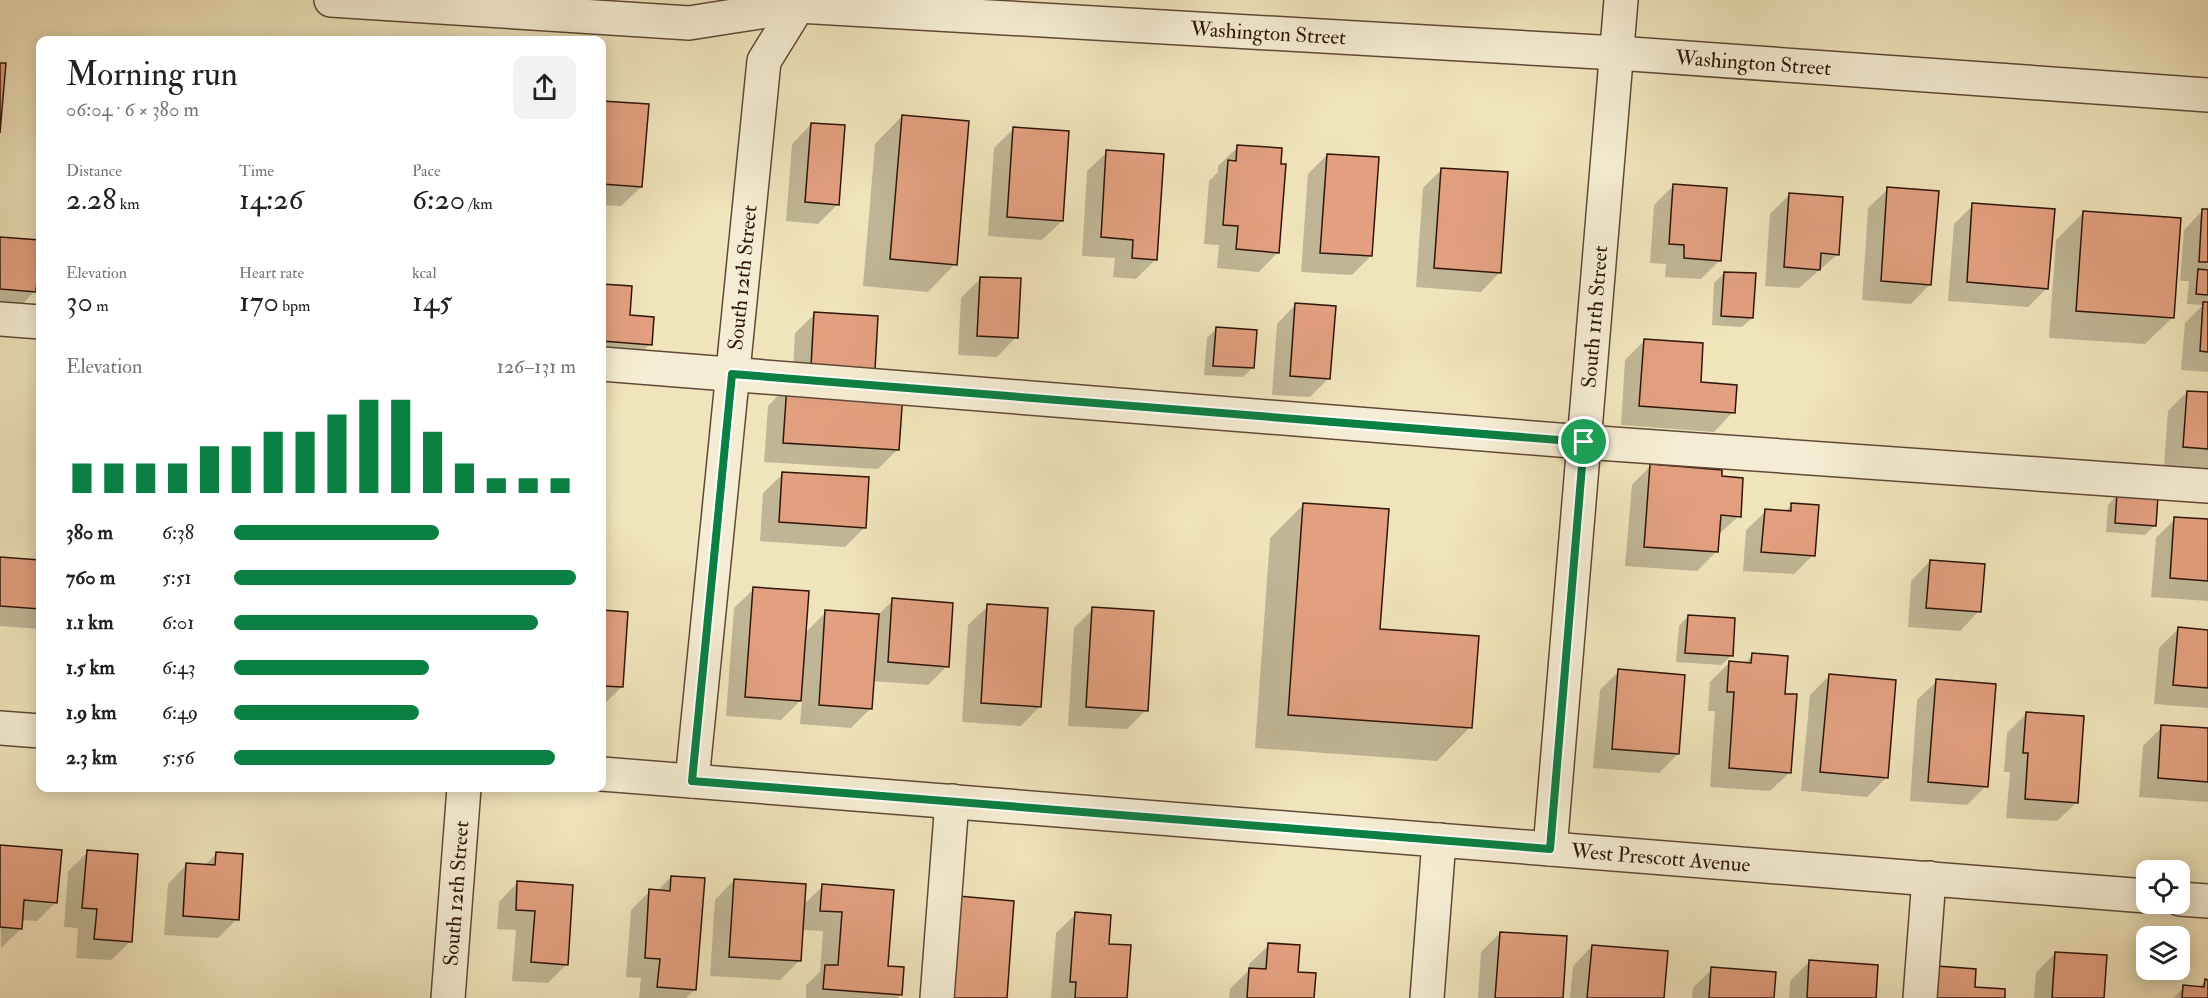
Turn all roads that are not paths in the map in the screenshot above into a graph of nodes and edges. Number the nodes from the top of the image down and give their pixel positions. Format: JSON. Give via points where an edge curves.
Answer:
{"nodes":[{"id":1,"x":340,"y":0,"type":"edge"},
{"id":2,"x":1621,"y":0,"type":"edge"},
{"id":3,"x":799,"y":3,"type":"edge"},
{"id":4,"x":1617,"y":53,"type":"junction"},
{"id":5,"x":2208,"y":95,"type":"edge"},
{"id":6,"x":0,"y":319,"type":"edge"},
{"id":7,"x":36,"y":322,"type":"edge"},
{"id":8,"x":606,"y":364,"type":"edge"},
{"id":9,"x":732,"y":374,"type":"junction"},
{"id":10,"x":1584,"y":442,"type":"junction"},
{"id":11,"x":2208,"y":486,"type":"edge"},
{"id":12,"x":0,"y":728,"type":"edge"},
{"id":13,"x":36,"y":731,"type":"edge"},
{"id":14,"x":606,"y":774,"type":"edge"},
{"id":15,"x":692,"y":781,"type":"junction"},
{"id":16,"x":464,"y":792,"type":"edge"},
{"id":17,"x":952,"y":801,"type":"junction"},
{"id":18,"x":1439,"y":840,"type":"junction"},
{"id":19,"x":1550,"y":849,"type":"junction"},
{"id":20,"x":1929,"y":878,"type":"junction"},
{"id":21,"x":2136,"y":895,"type":"edge"},
{"id":22,"x":2190,"y":900,"type":"edge"},
{"id":23,"x":2208,"y":901,"type":"edge"},
{"id":24,"x":448,"y":998,"type":"edge"},
{"id":25,"x":937,"y":998,"type":"edge"},
{"id":26,"x":1427,"y":998,"type":"edge"},
{"id":27,"x":1920,"y":998,"type":"edge"}],
"edges":[{"from":1,"to":3,"type":"street","name":"Washington Street","via":[[689,23]]},
{"from":2,"to":4,"type":"street","name":"South 11th Street"},
{"from":3,"to":4,"type":"street","name":"Washington Street"},
{"from":3,"to":9,"type":"street","name":"South 12th Street","via":[[764,61]]},
{"from":4,"to":5,"type":"street","name":"Washington Street"},
{"from":4,"to":10,"type":"street","name":"South 11th Street"},
{"from":6,"to":7,"type":"street"},
{"from":8,"to":9,"type":"street"},
{"from":9,"to":10,"type":"street"},
{"from":9,"to":15,"type":"street","name":"South 12th Street"},
{"from":10,"to":11,"type":"street"},
{"from":10,"to":19,"type":"street","name":"South 11th Street"},
{"from":12,"to":13,"type":"street"},
{"from":14,"to":15,"type":"street","name":"West Prescott Avenue"},
{"from":15,"to":17,"type":"street","name":"West Prescott Avenue"},
{"from":16,"to":24,"type":"street","name":"South 12th Street"},
{"from":17,"to":18,"type":"street","name":"West Prescott Avenue"},
{"from":17,"to":25,"type":"street"},
{"from":18,"to":19,"type":"street","name":"West Prescott Avenue"},
{"from":18,"to":26,"type":"street"},
{"from":19,"to":20,"type":"street","name":"West Prescott Avenue"},
{"from":20,"to":21,"type":"street","name":"West Prescott Avenue"},
{"from":20,"to":27,"type":"street"},
{"from":22,"to":23,"type":"street"}]}
